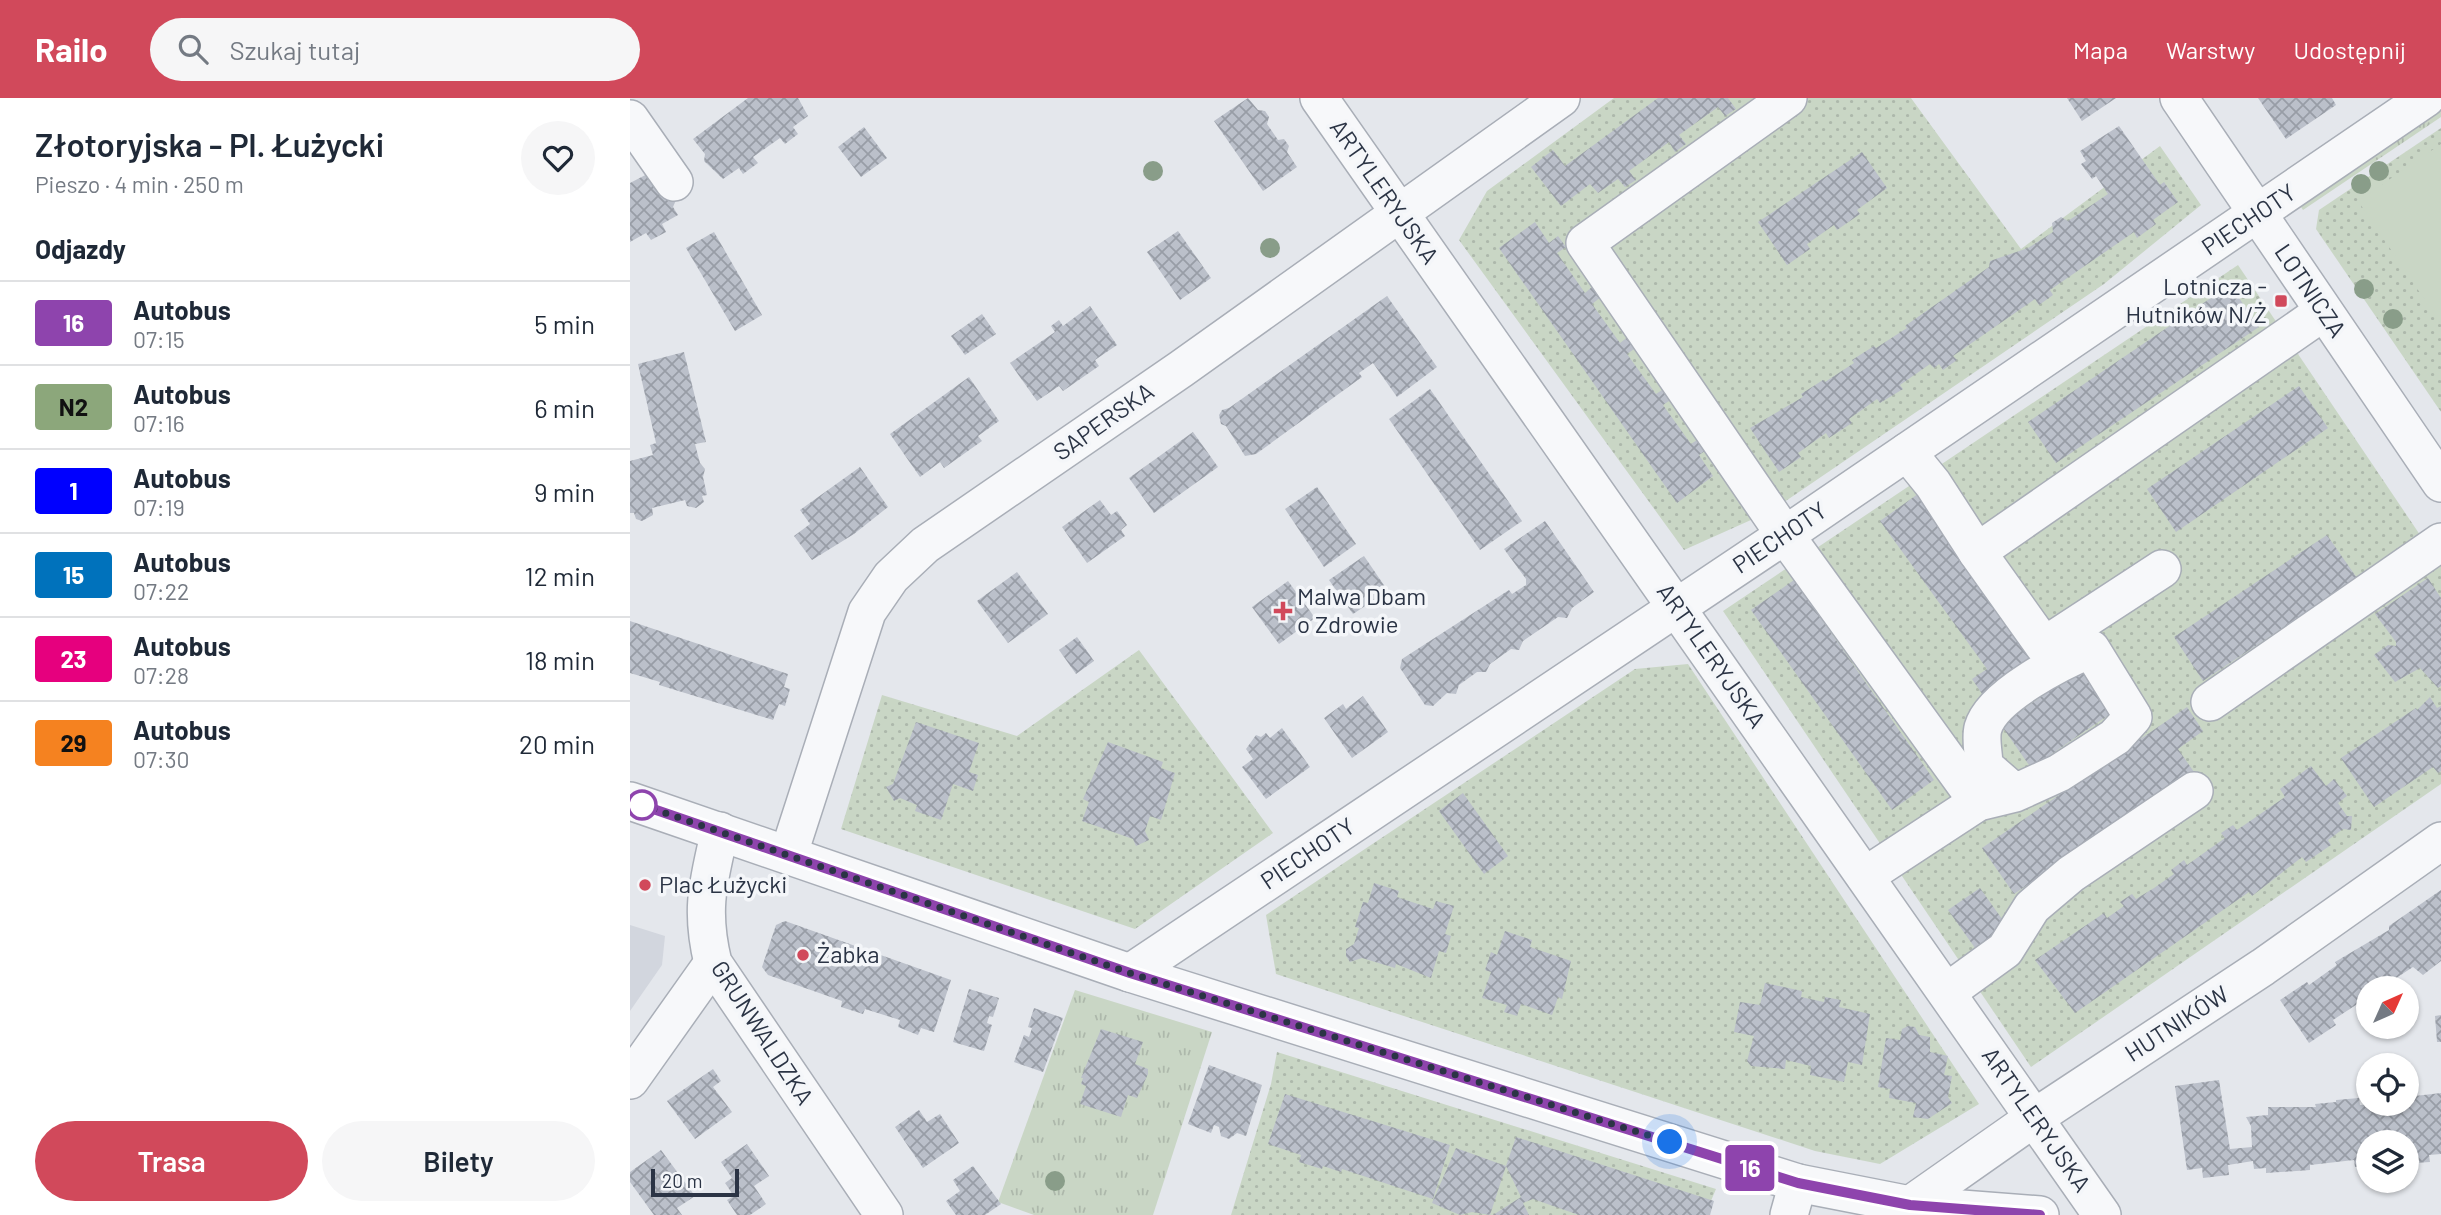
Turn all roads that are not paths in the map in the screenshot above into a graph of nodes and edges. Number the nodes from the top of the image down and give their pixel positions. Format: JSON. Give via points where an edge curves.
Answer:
{"nodes":[{"id":1,"x":1319,"y":98,"type":"edge"},
{"id":2,"x":1560,"y":98,"type":"edge"},
{"id":3,"x":1788,"y":98,"type":"edge"},
{"id":4,"x":2179,"y":98,"type":"edge"},
{"id":5,"x":2426,"y":98,"type":"edge"},
{"id":6,"x":630,"y":119,"type":"edge"},
{"id":7,"x":674,"y":182,"type":"dead end"},
{"id":8,"x":2259,"y":214,"type":"junction"},
{"id":9,"x":1399,"y":215,"type":"junction"},
{"id":10,"x":2323,"y":312,"type":"junction"},
{"id":11,"x":1907,"y":452,"type":"junction"},
{"id":12,"x":2441,"y":483,"type":"edge"},
{"id":13,"x":1785,"y":535,"type":"junction"},
{"id":14,"x":2441,"y":542,"type":"edge"},
{"id":15,"x":1976,"y":552,"type":"junction"},
{"id":16,"x":2162,"y":569,"type":"dead end"},
{"id":17,"x":1677,"y":607,"type":"junction"},
{"id":18,"x":2210,"y":702,"type":"dead end"},
{"id":19,"x":2194,"y":791,"type":"dead end"},
{"id":20,"x":2015,"y":793,"type":"dead end"},
{"id":21,"x":630,"y":801,"type":"edge"},
{"id":22,"x":1978,"y":802,"type":"junction"},
{"id":23,"x":720,"y":831,"type":"junction"},
{"id":24,"x":2441,"y":841,"type":"edge"},
{"id":25,"x":789,"y":853,"type":"junction"},
{"id":26,"x":1865,"y":876,"type":"junction"},
{"id":27,"x":713,"y":963,"type":"junction"},
{"id":28,"x":1130,"y":973,"type":"junction"},
{"id":29,"x":1947,"y":992,"type":"junction"},
{"id":30,"x":630,"y":1080,"type":"edge"},
{"id":31,"x":2034,"y":1118,"type":"junction"},
{"id":32,"x":1793,"y":1199,"type":"edge"},
{"id":33,"x":1910,"y":1205,"type":"junction"},
{"id":34,"x":884,"y":1215,"type":"edge"},
{"id":35,"x":2040,"y":1215,"type":"edge"},
{"id":36,"x":2102,"y":1215,"type":"edge"}],
"edges":[{"from":1,"to":9,"type":"street","name":"ARTYLERYJSKA"},
{"from":2,"to":9,"type":"street","name":"SAPERSKA"},
{"from":3,"to":13,"type":"street","via":[[1585,243]]},
{"from":4,"to":8,"type":"street","name":"LOTNICZA"},
{"from":5,"to":8,"type":"street","name":"PIECHOTY"},
{"from":6,"to":7,"type":"street"},
{"from":8,"to":10,"type":"street","name":"LOTNICZA"},
{"from":8,"to":11,"type":"street","name":"PIECHOTY"},
{"from":9,"to":17,"type":"street","name":"ARTYLERYJSKA"},
{"from":9,"to":25,"type":"street","name":"SAPERSKA","via":[[904,564],[867,612]]},
{"from":10,"to":12,"type":"street","name":"LOTNICZA"},
{"from":10,"to":15,"type":"street"},
{"from":11,"to":13,"type":"street","name":"PIECHOTY"},
{"from":11,"to":15,"type":"street"},
{"from":13,"to":17,"type":"street","name":"PIECHOTY"},
{"from":13,"to":22,"type":"street"},
{"from":14,"to":18,"type":"street"},
{"from":15,"to":16,"type":"street","via":[[2044,646]]},
{"from":17,"to":26,"type":"street","name":"ARTYLERYJSKA"},
{"from":17,"to":28,"type":"street","name":"PIECHOTY"},
{"from":19,"to":29,"type":"street","via":[[2071,874],[2032,907],[2005,950]]},
{"from":20,"to":22,"type":"street"},
{"from":21,"to":23,"type":"street"},
{"from":22,"to":26,"type":"street"},
{"from":23,"to":25,"type":"street"},
{"from":23,"to":27,"type":"street","name":"GRUNWALDZKA","via":[[704,898],[705,932]]},
{"from":24,"to":31,"type":"street","name":"HUTNIKÓW","via":[[2263,967]]},
{"from":25,"to":28,"type":"street"},
{"from":26,"to":29,"type":"street","name":"ARTYLERYJSKA"},
{"from":27,"to":30,"type":"street"},
{"from":27,"to":34,"type":"street","name":"GRUNWALDZKA"},
{"from":28,"to":32,"type":"street"},
{"from":29,"to":31,"type":"street","name":"ARTYLERYJSKA"},
{"from":31,"to":33,"type":"street","name":"HUTNIKÓW"},
{"from":31,"to":36,"type":"street","name":"ARTYLERYJSKA"},
{"from":32,"to":33,"type":"street"},
{"from":33,"to":35,"type":"street"}]}
